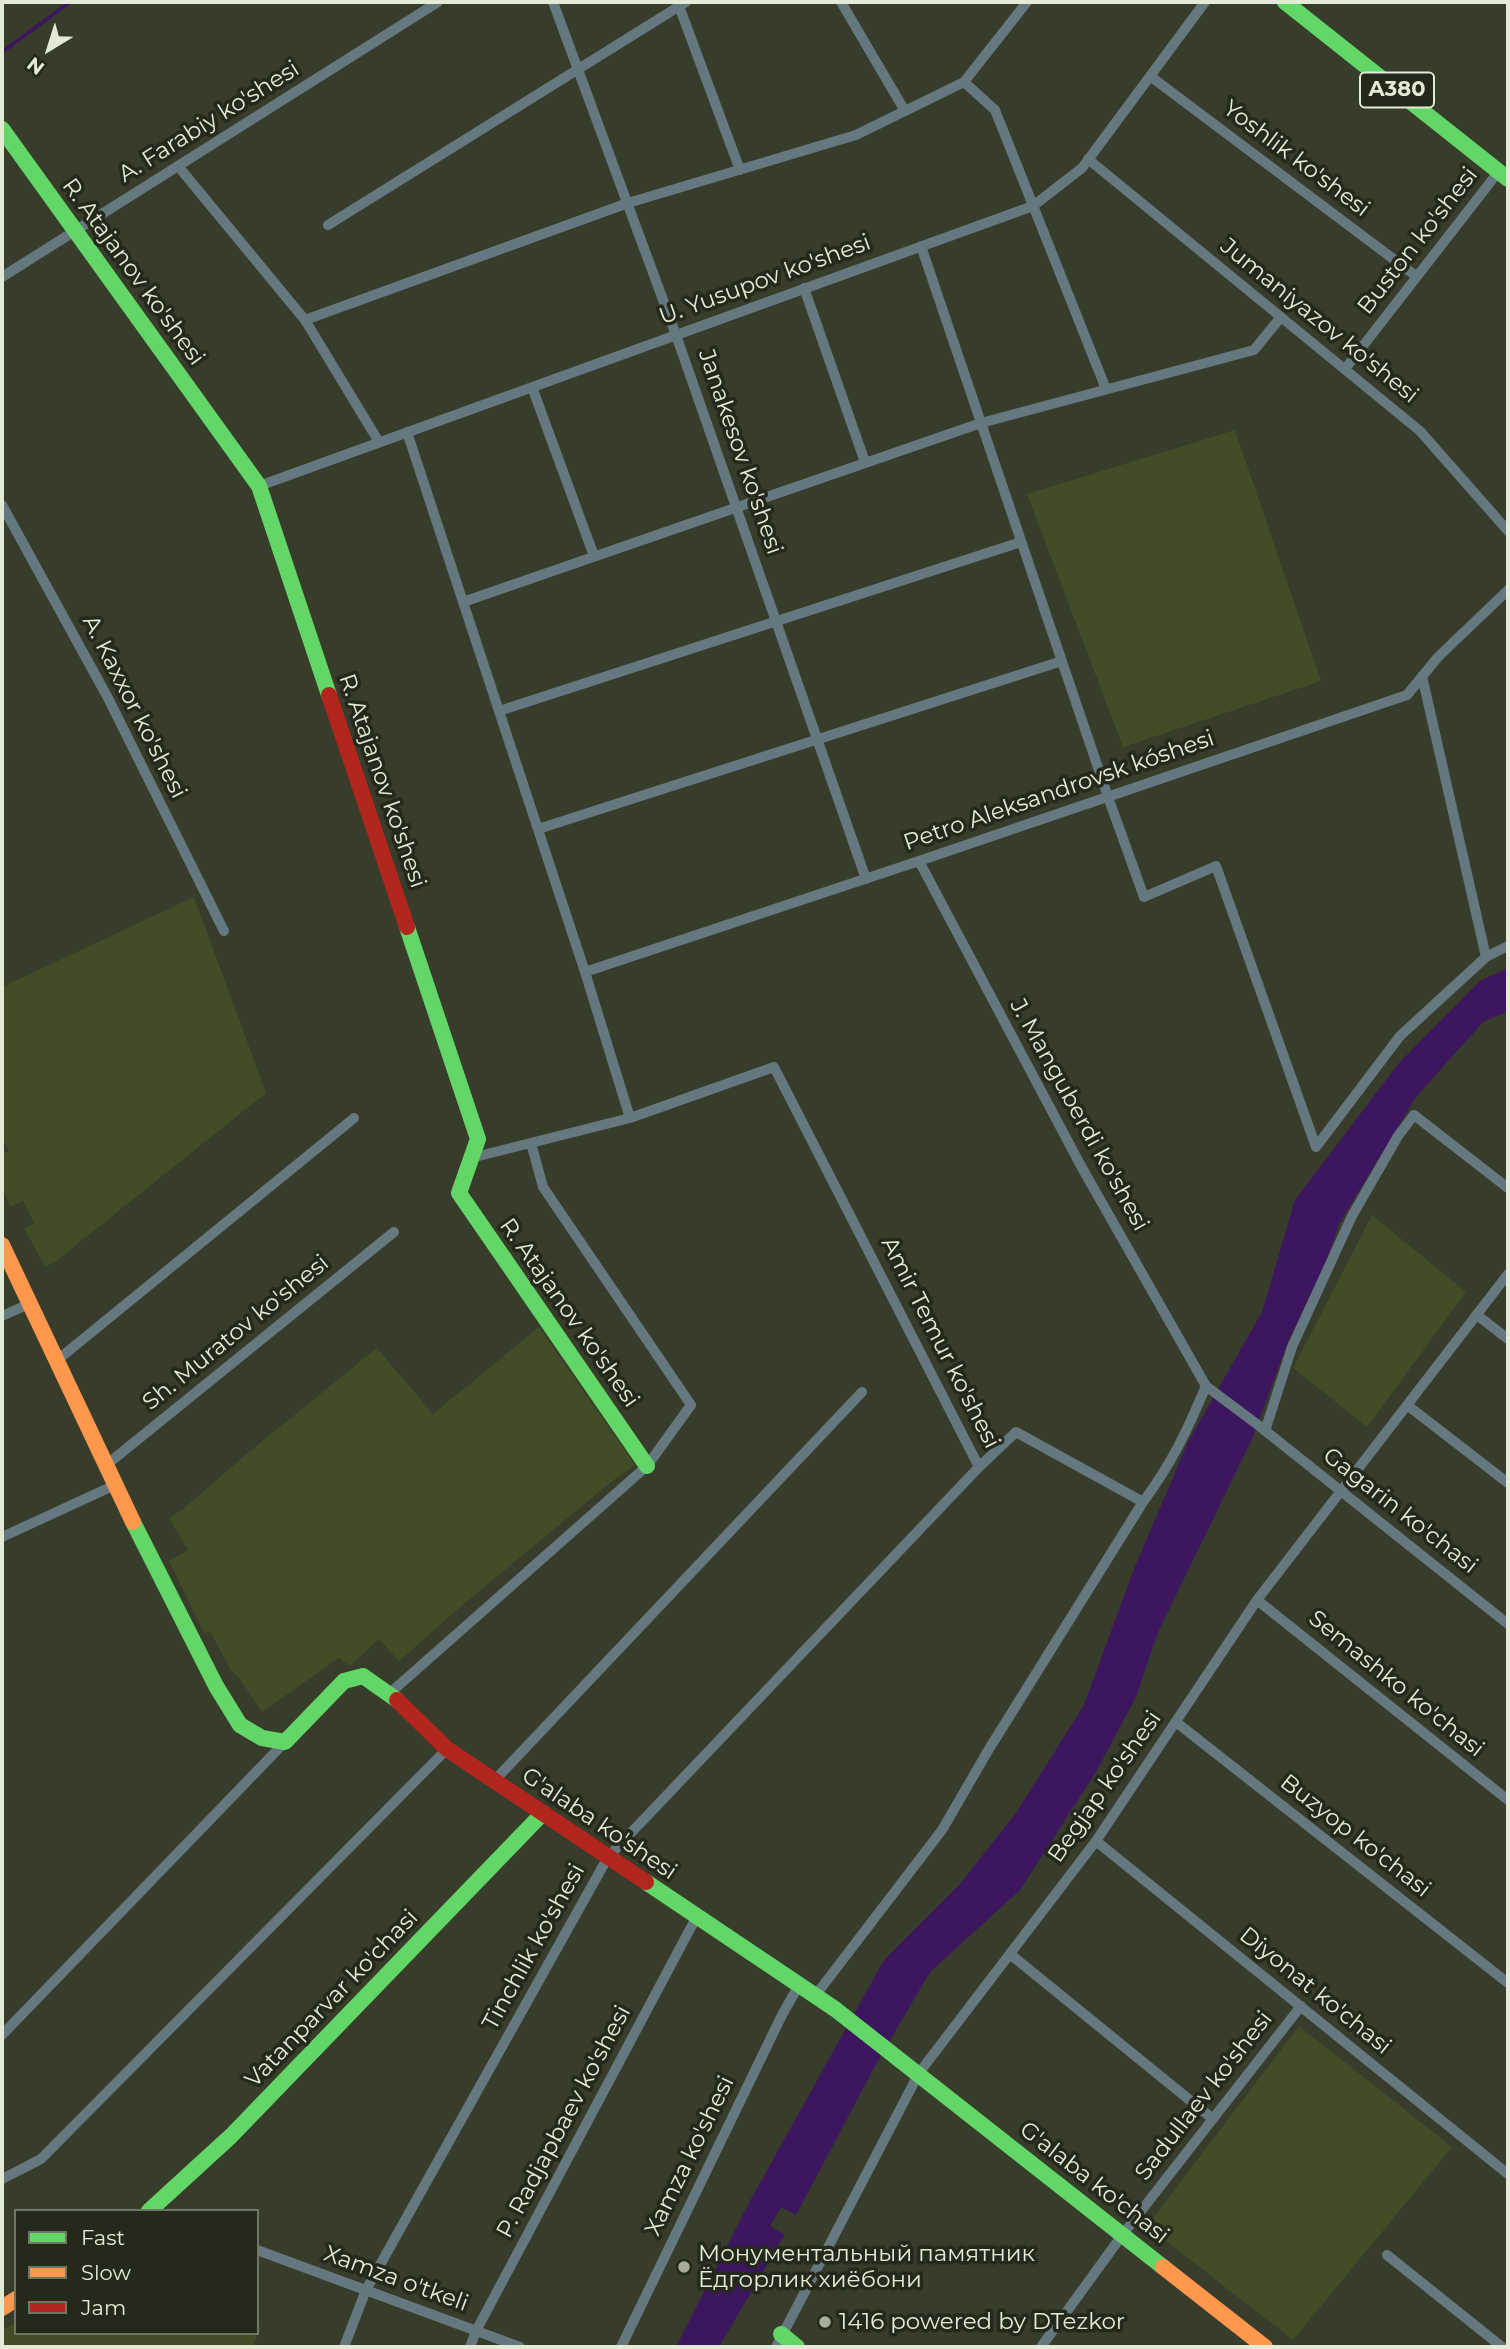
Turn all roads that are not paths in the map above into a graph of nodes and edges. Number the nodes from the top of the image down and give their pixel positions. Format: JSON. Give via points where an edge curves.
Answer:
{"nodes":[{"id":1,"x":438,"y":2,"type":"edge"},
{"id":2,"x":553,"y":2,"type":"edge"},
{"id":3,"x":841,"y":2,"type":"edge"},
{"id":4,"x":1027,"y":2,"type":"edge"},
{"id":5,"x":1205,"y":2,"type":"edge"},
{"id":6,"x":1285,"y":2,"type":"edge"},
{"id":7,"x":683,"y":4,"type":"edge"},
{"id":8,"x":578,"y":69,"type":"junction"},
{"id":9,"x":1150,"y":76,"type":"junction"},
{"id":10,"x":964,"y":82,"type":"junction"},
{"id":11,"x":905,"y":111,"type":"junction"},
{"id":12,"x":2,"y":129,"type":"edge"},
{"id":13,"x":1088,"y":159,"type":"junction"},
{"id":14,"x":178,"y":166,"type":"junction"},
{"id":15,"x":740,"y":170,"type":"junction"},
{"id":16,"x":1503,"y":175,"type":"edge"},
{"id":17,"x":628,"y":203,"type":"junction"},
{"id":18,"x":1033,"y":206,"type":"junction"},
{"id":19,"x":328,"y":225,"type":"dead end"},
{"id":20,"x":75,"y":231,"type":"junction"},
{"id":21,"x":921,"y":246,"type":"junction"},
{"id":22,"x":1416,"y":276,"type":"junction"},
{"id":23,"x":2,"y":277,"type":"edge"},
{"id":24,"x":804,"y":288,"type":"junction"},
{"id":25,"x":1281,"y":317,"type":"junction"},
{"id":26,"x":305,"y":320,"type":"junction"},
{"id":27,"x":676,"y":335,"type":"junction"},
{"id":28,"x":1345,"y":369,"type":"junction"},
{"id":29,"x":532,"y":387,"type":"junction"},
{"id":30,"x":1107,"y":389,"type":"junction"},
{"id":31,"x":981,"y":423,"type":"junction"},
{"id":32,"x":407,"y":432,"type":"junction"},
{"id":33,"x":379,"y":442,"type":"junction"},
{"id":34,"x":865,"y":462,"type":"junction"},
{"id":35,"x":259,"y":486,"type":"junction"},
{"id":36,"x":2,"y":505,"type":"edge"},
{"id":37,"x":736,"y":506,"type":"junction"},
{"id":38,"x":1508,"y":531,"type":"edge"},
{"id":39,"x":1021,"y":542,"type":"junction"},
{"id":40,"x":594,"y":556,"type":"junction"},
{"id":41,"x":1508,"y":590,"type":"edge"},
{"id":42,"x":463,"y":602,"type":"junction"},
{"id":43,"x":776,"y":621,"type":"junction"},
{"id":44,"x":1062,"y":661,"type":"junction"},
{"id":45,"x":1422,"y":676,"type":"junction"},
{"id":46,"x":499,"y":711,"type":"junction"},
{"id":47,"x":817,"y":739,"type":"junction"},
{"id":48,"x":1108,"y":797,"type":"junction"},
{"id":49,"x":538,"y":829,"type":"junction"},
{"id":50,"x":919,"y":861,"type":"junction"},
{"id":51,"x":866,"y":879,"type":"junction"},
{"id":52,"x":224,"y":931,"type":"dead end"},
{"id":53,"x":1508,"y":946,"type":"edge"},
{"id":54,"x":1486,"y":957,"type":"junction"},
{"id":55,"x":585,"y":972,"type":"junction"},
{"id":56,"x":354,"y":1118,"type":"dead end"},
{"id":57,"x":630,"y":1118,"type":"junction"},
{"id":58,"x":531,"y":1143,"type":"junction"},
{"id":59,"x":471,"y":1158,"type":"junction"},
{"id":60,"x":1508,"y":1188,"type":"edge"},
{"id":61,"x":394,"y":1232,"type":"dead end"},
{"id":62,"x":2,"y":1245,"type":"edge"},
{"id":63,"x":1508,"y":1274,"type":"edge"},
{"id":64,"x":29,"y":1304,"type":"junction"},
{"id":65,"x":2,"y":1315,"type":"edge"},
{"id":66,"x":1477,"y":1315,"type":"junction"},
{"id":67,"x":1508,"y":1339,"type":"edge"},
{"id":68,"x":56,"y":1361,"type":"junction"},
{"id":69,"x":1210,"y":1389,"type":"junction"},
{"id":70,"x":862,"y":1392,"type":"dead end"},
{"id":71,"x":1407,"y":1405,"type":"junction"},
{"id":72,"x":1262,"y":1428,"type":"junction"},
{"id":73,"x":105,"y":1466,"type":"junction"},
{"id":74,"x":647,"y":1466,"type":"junction"},
{"id":75,"x":979,"y":1467,"type":"junction"},
{"id":76,"x":1508,"y":1483,"type":"edge"},
{"id":77,"x":114,"y":1485,"type":"junction"},
{"id":78,"x":1341,"y":1491,"type":"junction"},
{"id":79,"x":1143,"y":1502,"type":"junction"},
{"id":80,"x":2,"y":1537,"type":"edge"},
{"id":81,"x":1257,"y":1600,"type":"junction"},
{"id":82,"x":1508,"y":1623,"type":"edge"},
{"id":83,"x":390,"y":1693,"type":"junction"},
{"id":84,"x":1176,"y":1722,"type":"junction"},
{"id":85,"x":285,"y":1742,"type":"junction"},
{"id":86,"x":447,"y":1749,"type":"junction"},
{"id":87,"x":494,"y":1781,"type":"junction"},
{"id":88,"x":1508,"y":1800,"type":"edge"},
{"id":89,"x":542,"y":1813,"type":"junction"},
{"id":90,"x":1096,"y":1841,"type":"junction"},
{"id":91,"x":608,"y":1857,"type":"junction"},
{"id":92,"x":696,"y":1916,"type":"junction"},
{"id":93,"x":1010,"y":1954,"type":"junction"},
{"id":94,"x":1508,"y":1983,"type":"edge"},
{"id":95,"x":799,"y":1985,"type":"junction"},
{"id":96,"x":815,"y":1996,"type":"junction"},
{"id":97,"x":1301,"y":2006,"type":"junction"},
{"id":98,"x":2,"y":2035,"type":"edge"},
{"id":99,"x":894,"y":2054,"type":"joint"},
{"id":100,"x":919,"y":2073,"type":"junction"},
{"id":101,"x":1213,"y":2119,"type":"junction"},
{"id":102,"x":1508,"y":2174,"type":"edge"},
{"id":103,"x":2,"y":2179,"type":"edge"},
{"id":104,"x":152,"y":2209,"type":"edge"},
{"id":105,"x":1123,"y":2234,"type":"junction"},
{"id":106,"x":259,"y":2251,"type":"edge"},
{"id":107,"x":1388,"y":2255,"type":"dead end"},
{"id":108,"x":366,"y":2290,"type":"junction"},
{"id":109,"x":476,"y":2331,"type":"junction"},
{"id":110,"x":778,"y":2341,"type":"edge"},
{"id":111,"x":344,"y":2347,"type":"edge"},
{"id":112,"x":470,"y":2347,"type":"edge"},
{"id":113,"x":520,"y":2347,"type":"edge"},
{"id":114,"x":621,"y":2347,"type":"edge"},
{"id":115,"x":797,"y":2347,"type":"edge"},
{"id":116,"x":1041,"y":2347,"type":"edge"},
{"id":117,"x":1265,"y":2347,"type":"edge"},
{"id":118,"x":1502,"y":2347,"type":"edge"}],
"edges":[{"from":1,"to":14,"type":"street","name":"A. Farabiy ko'shesi"},
{"from":2,"to":8,"type":"street","name":"Janakesov ko'shesi"},
{"from":3,"to":11,"type":"street"},
{"from":4,"to":10,"type":"street"},
{"from":5,"to":9,"type":"street","name":"U. Yusupov ko'shesi"},
{"from":6,"to":16,"type":"main road","number":"A380"},
{"from":7,"to":8,"type":"street"},
{"from":7,"to":15,"type":"street"},
{"from":8,"to":17,"type":"street","name":"Janakesov ko'shesi"},
{"from":8,"to":19,"type":"street"},
{"from":9,"to":13,"type":"street","name":"U. Yusupov ko'shesi"},
{"from":9,"to":22,"type":"street","name":"Yoshlik ko'shesi"},
{"from":10,"to":11,"type":"street"},
{"from":10,"to":18,"type":"street","via":[[995,110]]},
{"from":11,"to":15,"type":"street","via":[[856,135]]},
{"from":12,"to":20,"type":"main road","name":"R. Atajanov ko'shesi"},
{"from":13,"to":18,"type":"street","name":"U. Yusupov ko'shesi"},
{"from":13,"to":25,"type":"street","name":"Jumaniyazov ko'shesi"},
{"from":14,"to":20,"type":"street","name":"A. Farabiy ko'shesi"},
{"from":14,"to":26,"type":"street"},
{"from":15,"to":17,"type":"street"},
{"from":16,"to":22,"type":"street","name":"Buston ko'shesi"},
{"from":17,"to":26,"type":"street"},
{"from":17,"to":27,"type":"street","name":"Janakesov ko'shesi"},
{"from":18,"to":21,"type":"street","name":"U. Yusupov ko'shesi"},
{"from":18,"to":30,"type":"street"},
{"from":20,"to":23,"type":"street","name":"A. Farabiy ko'shesi"},
{"from":20,"to":35,"type":"main road","name":"R. Atajanov ko'shesi"},
{"from":21,"to":24,"type":"street","name":"U. Yusupov ko'shesi"},
{"from":21,"to":31,"type":"street"},
{"from":22,"to":28,"type":"street","name":"Buston ko'shesi"},
{"from":24,"to":27,"type":"street","name":"U. Yusupov ko'shesi"},
{"from":24,"to":34,"type":"street"},
{"from":25,"to":28,"type":"street","name":"Jumaniyazov ko'shesi"},
{"from":25,"to":30,"type":"street","via":[[1254,350]]},
{"from":26,"to":33,"type":"street"},
{"from":27,"to":29,"type":"street","name":"U. Yusupov ko'shesi"},
{"from":27,"to":37,"type":"street","name":"Janakesov ko'shesi"},
{"from":28,"to":38,"type":"street","name":"Jumaniyazov ko'shesi","via":[[1420,431]]},
{"from":29,"to":32,"type":"street","name":"U. Yusupov ko'shesi"},
{"from":29,"to":40,"type":"street"},
{"from":30,"to":31,"type":"street"},
{"from":31,"to":34,"type":"street"},
{"from":31,"to":39,"type":"street"},
{"from":32,"to":33,"type":"street","name":"U. Yusupov ko'shesi"},
{"from":32,"to":42,"type":"street"},
{"from":33,"to":35,"type":"street","name":"U. Yusupov ko'shesi"},
{"from":34,"to":37,"type":"street"},
{"from":35,"to":59,"type":"main road","name":"R. Atajanov ko'shesi","via":[[478,1139]]},
{"from":36,"to":52,"type":"street","name":"A. Kaxxor ko'shesi","via":[[108,698]]},
{"from":37,"to":40,"type":"street"},
{"from":37,"to":43,"type":"street","name":"Janakesov ko'shesi"},
{"from":39,"to":43,"type":"street"},
{"from":39,"to":44,"type":"street"},
{"from":40,"to":42,"type":"street"},
{"from":41,"to":45,"type":"street","name":"Petro Aleksandrovsk kóshesi"},
{"from":42,"to":46,"type":"street"},
{"from":43,"to":46,"type":"street"},
{"from":43,"to":47,"type":"street","name":"Janakesov ko'shesi"},
{"from":44,"to":47,"type":"street"},
{"from":44,"to":48,"type":"street"},
{"from":45,"to":48,"type":"street","name":"Petro Aleksandrovsk kóshesi","via":[[1406,695]]},
{"from":45,"to":54,"type":"street"},
{"from":46,"to":49,"type":"street"},
{"from":47,"to":49,"type":"street"},
{"from":47,"to":51,"type":"street","name":"Janakesov ko'shesi"},
{"from":48,"to":50,"type":"street","name":"Petro Aleksandrovsk kóshesi"},
{"from":48,"to":54,"type":"street","via":[[1144,897],[1216,866],[1316,1147],[1399,1036]]},
{"from":49,"to":55,"type":"street"},
{"from":50,"to":51,"type":"street","name":"Petro Aleksandrovsk kóshesi"},
{"from":50,"to":69,"type":"street","name":"J. Manguberdi ko'shesi","via":[[1081,1166]]},
{"from":51,"to":55,"type":"street","name":"Petro Aleksandrovsk kóshesi"},
{"from":53,"to":54,"type":"street"},
{"from":55,"to":57,"type":"street"},
{"from":56,"to":68,"type":"street"},
{"from":57,"to":58,"type":"street"},
{"from":57,"to":75,"type":"street","name":"Amir Temur ko'shesi","via":[[774,1067]]},
{"from":58,"to":59,"type":"street"},
{"from":58,"to":74,"type":"street","via":[[543,1187],[691,1405]]},
{"from":59,"to":74,"type":"main road","name":"R. Atajanov ko'shesi","via":[[458,1193]]},
{"from":60,"to":72,"type":"street","via":[[1414,1115],[1352,1216],[1292,1347]]},
{"from":61,"to":73,"type":"street","name":"Sh. Muratov ko'shesi"},
{"from":62,"to":64,"type":"main road"},
{"from":63,"to":66,"type":"street","name":"Begjap ko'shesi"},
{"from":64,"to":65,"type":"street"},
{"from":64,"to":68,"type":"main road"},
{"from":66,"to":67,"type":"street"},
{"from":66,"to":71,"type":"street","name":"Begjap ko'shesi"},
{"from":68,"to":73,"type":"main road"},
{"from":69,"to":72,"type":"street","name":"Gagarin ko'chasi"},
{"from":69,"to":79,"type":"street","via":[[1174,1458]]},
{"from":70,"to":87,"type":"street"},
{"from":71,"to":76,"type":"street"},
{"from":71,"to":78,"type":"street","name":"Begjap ko'shesi"},
{"from":72,"to":78,"type":"street","name":"Gagarin ko'chasi"},
{"from":73,"to":77,"type":"main road"},
{"from":74,"to":83,"type":"street"},
{"from":75,"to":79,"type":"street","name":"Amir Temur ko'shesi","via":[[1017,1432]]},
{"from":75,"to":91,"type":"street","name":"Tinchlik ko'shesi"},
{"from":77,"to":80,"type":"street"},
{"from":77,"to":85,"type":"main road","via":[[240,1725],[262,1738]]},
{"from":78,"to":81,"type":"street","name":"Begjap ko'shesi"},
{"from":78,"to":82,"type":"street","name":"Gagarin ko'chasi"},
{"from":79,"to":96,"type":"street","via":[[942,1830]]},
{"from":81,"to":84,"type":"street","name":"Begjap ko'shesi"},
{"from":81,"to":88,"type":"street","name":"Semashko ko'chasi"},
{"from":83,"to":85,"type":"main road","name":"G'alaba ko'shesi","via":[[363,1676],[344,1681]]},
{"from":83,"to":86,"type":"main road","name":"G'alaba ko'shesi"},
{"from":84,"to":90,"type":"street","name":"Begjap ko'shesi"},
{"from":84,"to":94,"type":"street","name":"Buzyop ko'chasi"},
{"from":85,"to":98,"type":"street"},
{"from":86,"to":87,"type":"main road","name":"G'alaba ko'shesi"},
{"from":86,"to":103,"type":"street","via":[[41,2159]]},
{"from":87,"to":89,"type":"main road","name":"G'alaba ko'shesi"},
{"from":89,"to":91,"type":"main road","name":"G'alaba ko'shesi"},
{"from":89,"to":104,"type":"main road","name":"Vatanparvar ko'chasi","via":[[231,2136]]},
{"from":90,"to":93,"type":"street","name":"Begjap ko'shesi"},
{"from":90,"to":97,"type":"street","name":"Diyonat ko'chasi"},
{"from":91,"to":92,"type":"main road","name":"G'alaba ko'shesi"},
{"from":91,"to":108,"type":"street","name":"Tinchlik ko'shesi"},
{"from":92,"to":95,"type":"main road","name":"G'alaba ko'shesi"},
{"from":92,"to":109,"type":"street","name":"P. Radjapbaev ko'shesi"},
{"from":93,"to":100,"type":"street","name":"Begjap ko'shesi"},
{"from":93,"to":101,"type":"street"},
{"from":95,"to":96,"type":"main road","name":"G'alaba ko'shesi"},
{"from":95,"to":114,"type":"street","name":"Xamza ko'shesi"},
{"from":96,"to":99,"type":"main road","name":"G'alaba ko'shesi"},
{"from":97,"to":101,"type":"street","name":"Sadullaev ko'shesi"},
{"from":97,"to":102,"type":"street","name":"Diyonat ko'chasi"},
{"from":99,"to":100,"type":"main road","name":"G'alaba ko'chasi"},
{"from":100,"to":105,"type":"main road","name":"G'alaba ko'chasi"},
{"from":100,"to":110,"type":"street","name":"Begjap ko'shesi"},
{"from":101,"to":105,"type":"street","name":"Sadullaev ko'shesi"},
{"from":105,"to":116,"type":"street","name":"Sadullaev ko'shesi"},
{"from":105,"to":117,"type":"main road","name":"G'alaba ko'chasi"},
{"from":106,"to":108,"type":"street","name":"Xamza o'tkeli"},
{"from":107,"to":118,"type":"street"},
{"from":108,"to":109,"type":"street","name":"Xamza o'tkeli"},
{"from":108,"to":111,"type":"street","name":"Tinchlik ko'shesi"},
{"from":109,"to":112,"type":"street","name":"P. Radjapbaev ko'shesi"},
{"from":109,"to":113,"type":"street","name":"Xamza o'tkeli"},
{"from":110,"to":115,"type":"main road"}]}
